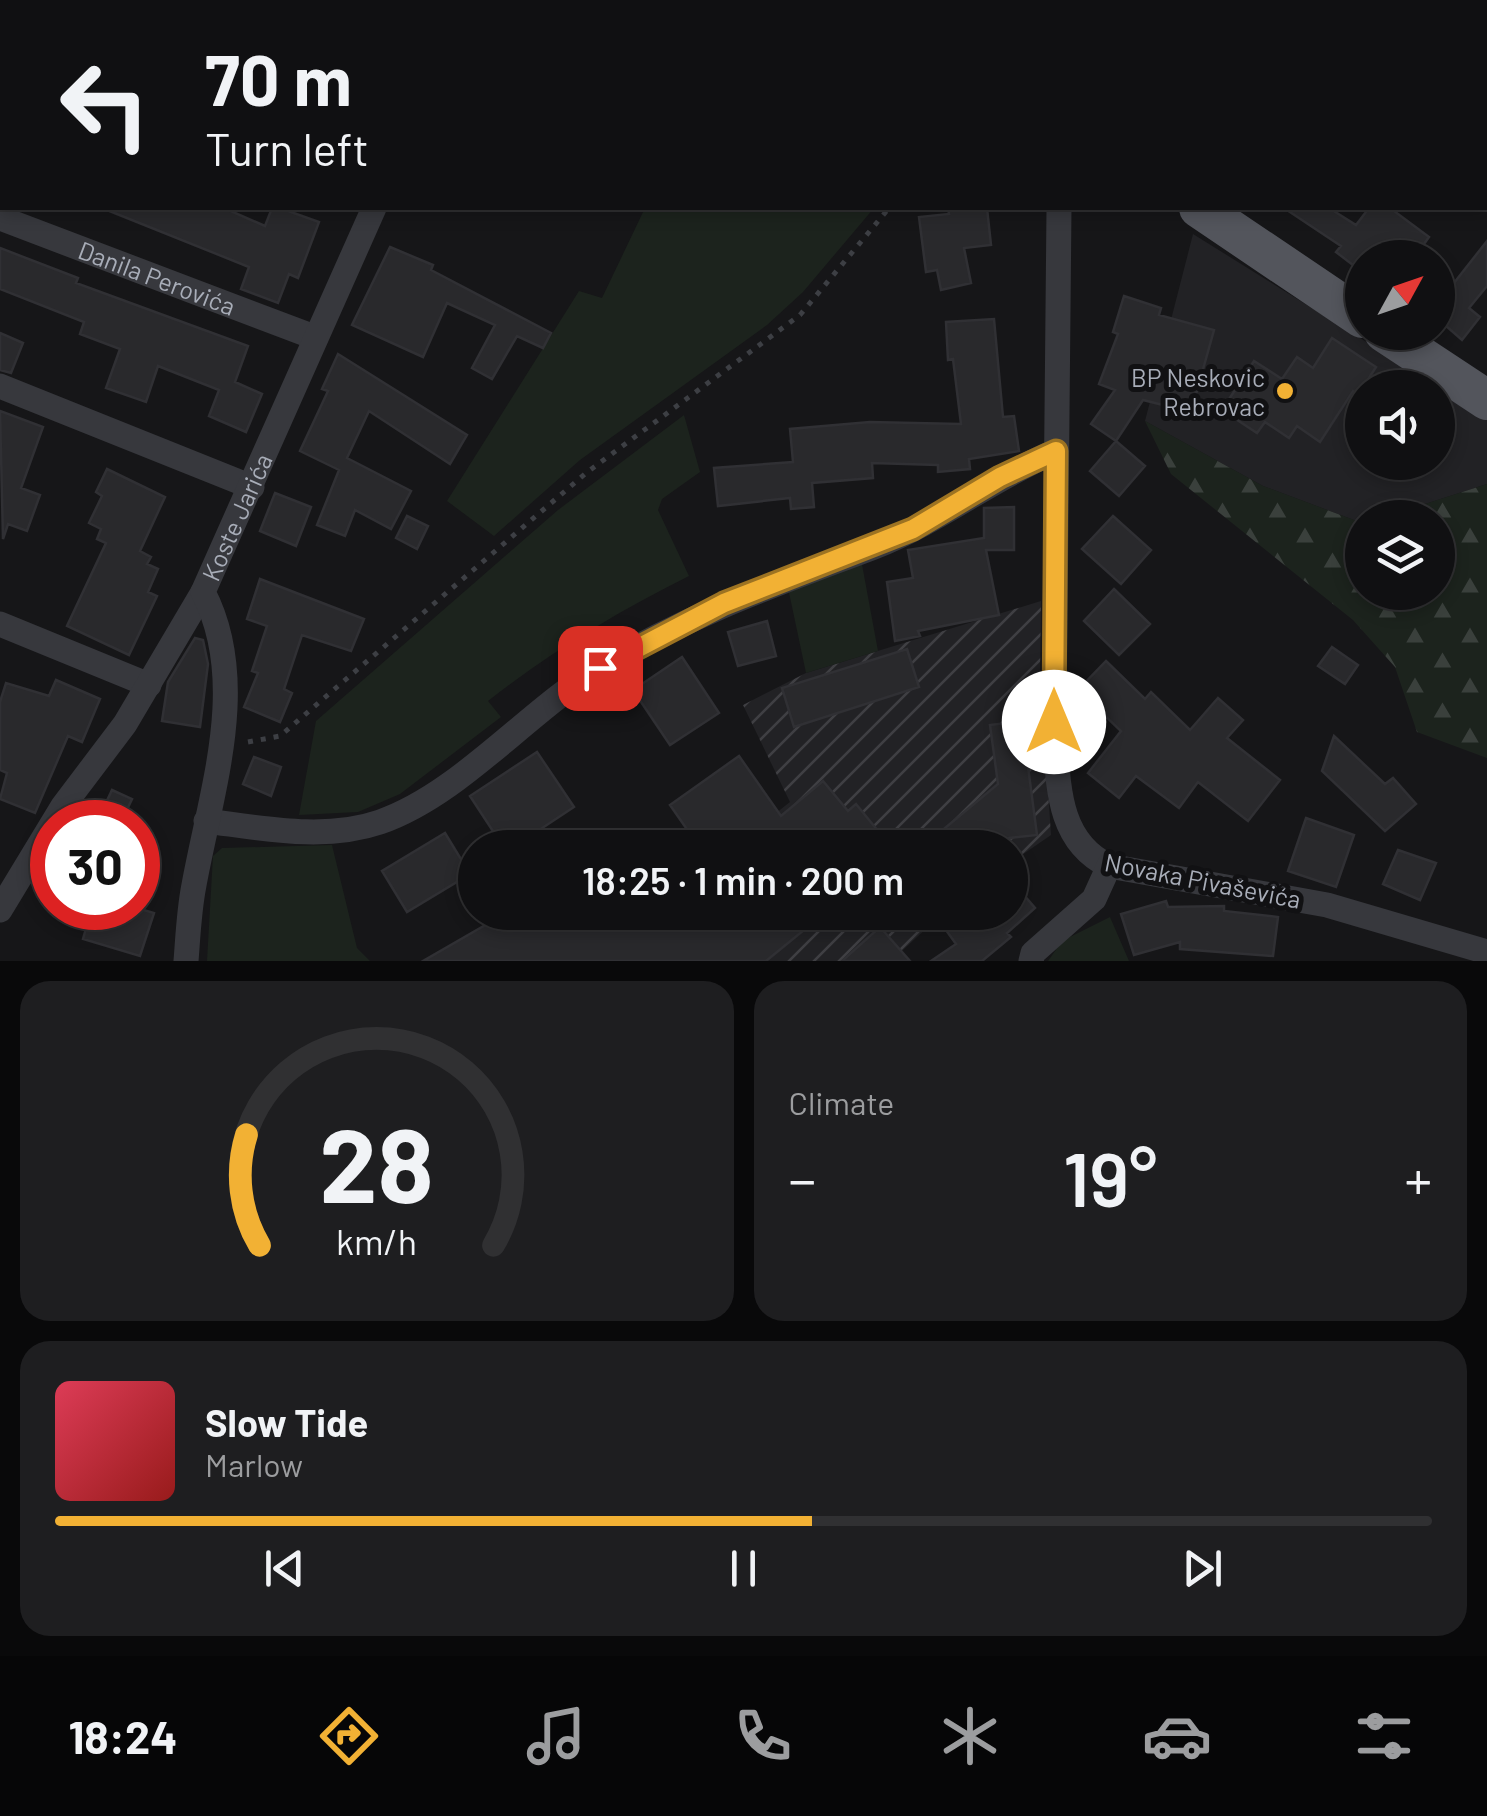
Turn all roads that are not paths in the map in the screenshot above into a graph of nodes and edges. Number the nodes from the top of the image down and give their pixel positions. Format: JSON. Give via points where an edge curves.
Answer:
{"nodes":[{"id":1,"x":373,"y":210,"type":"edge"},
{"id":2,"x":1060,"y":210,"type":"edge"},
{"id":3,"x":1202,"y":210,"type":"edge"},
{"id":4,"x":0,"y":218,"type":"edge"},
{"id":5,"x":1345,"y":307,"type":"edge"},
{"id":6,"x":314,"y":338,"type":"junction"},
{"id":7,"x":1411,"y":350,"type":"edge"},
{"id":8,"x":0,"y":386,"type":"edge"},
{"id":9,"x":1487,"y":400,"type":"edge"},
{"id":10,"x":1056,"y":451,"type":"junction"},
{"id":11,"x":252,"y":487,"type":"junction"},
{"id":12,"x":204,"y":592,"type":"junction"},
{"id":13,"x":0,"y":624,"type":"edge"},
{"id":14,"x":149,"y":685,"type":"junction"},
{"id":15,"x":206,"y":821,"type":"junction"},
{"id":16,"x":1109,"y":866,"type":"junction"},
{"id":17,"x":0,"y":910,"type":"edge"},
{"id":18,"x":1487,"y":952,"type":"edge"},
{"id":19,"x":186,"y":961,"type":"edge"},
{"id":20,"x":1031,"y":961,"type":"edge"}],
"edges":[{"from":1,"to":6,"type":"street","name":"Koste Jarića"},
{"from":2,"to":10,"type":"street","name":"Novaka Pivaševića"},
{"from":3,"to":5,"type":"main road"},
{"from":4,"to":6,"type":"street","name":"Danila Perovića"},
{"from":6,"to":11,"type":"street","name":"Koste Jarića"},
{"from":7,"to":9,"type":"main road"},
{"from":8,"to":11,"type":"street"},
{"from":10,"to":15,"type":"street","via":[[913,529],[651,639],[570,687],[393,817],[346,830],[289,832]]},
{"from":10,"to":16,"type":"street","name":"Novaka Pivaševića","via":[[1054,722],[1062,803],[1078,844]]},
{"from":11,"to":12,"type":"street","name":"Koste Jarića"},
{"from":12,"to":14,"type":"street"},
{"from":12,"to":15,"type":"street","name":"Koste Jarića","via":[[220,624],[225,660],[222,739]]},
{"from":13,"to":14,"type":"street"},
{"from":14,"to":17,"type":"street","via":[[62,806]]},
{"from":15,"to":19,"type":"street","name":"Koste Jarića"},
{"from":16,"to":18,"type":"street","name":"Novaka Pivaševića","via":[[1328,905]]},
{"from":16,"to":20,"type":"street","via":[[1094,899]]}]}
